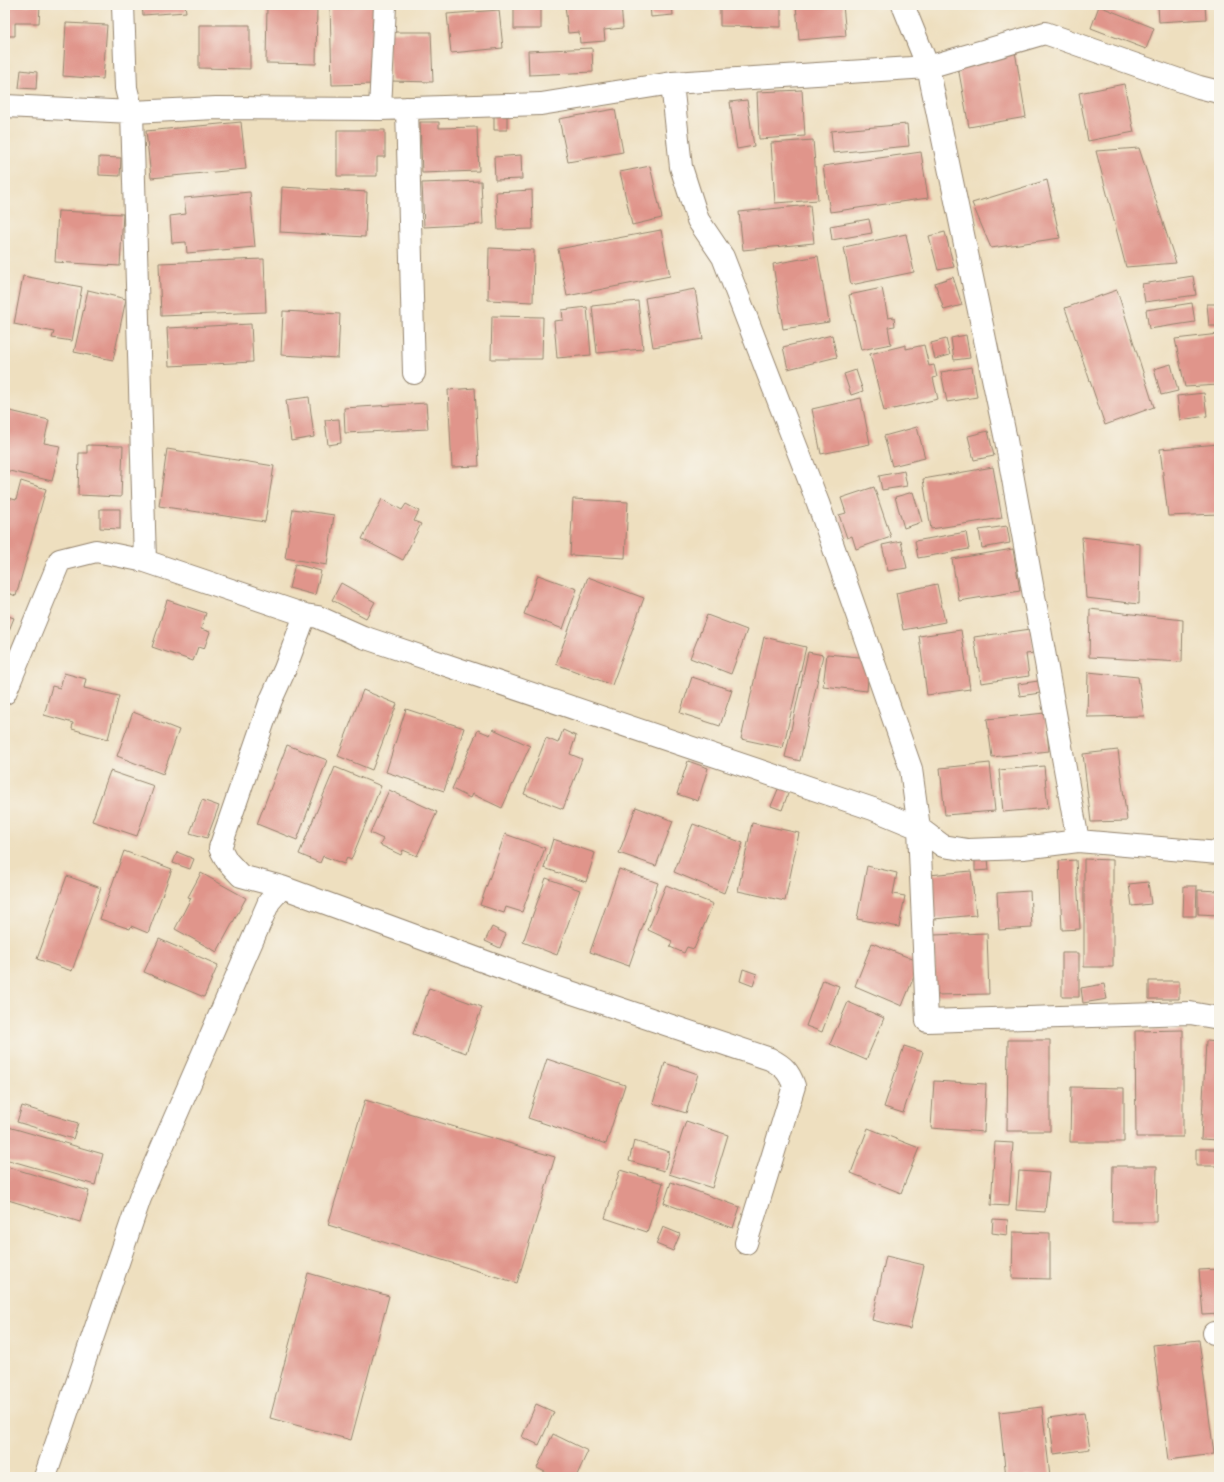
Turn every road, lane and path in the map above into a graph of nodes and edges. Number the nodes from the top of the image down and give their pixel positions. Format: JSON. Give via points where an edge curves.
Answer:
{"nodes":[{"id":1,"x":123,"y":5,"type":"edge"},
{"id":2,"x":384,"y":5,"type":"edge"},
{"id":3,"x":903,"y":5,"type":"edge"},
{"id":4,"x":928,"y":67,"type":"junction"},
{"id":5,"x":672,"y":83,"type":"junction"},
{"id":6,"x":1219,"y":92,"type":"edge"},
{"id":7,"x":5,"y":106,"type":"edge"},
{"id":8,"x":407,"y":108,"type":"junction"},
{"id":9,"x":380,"y":109,"type":"junction"},
{"id":10,"x":132,"y":112,"type":"junction"},
{"id":11,"x":414,"y":373,"type":"dead end"},
{"id":12,"x":145,"y":561,"type":"junction"},
{"id":13,"x":305,"y":615,"type":"junction"},
{"id":14,"x":5,"y":693,"type":"edge"},
{"id":15,"x":919,"y":828,"type":"junction"},
{"id":16,"x":1078,"y":841,"type":"junction"},
{"id":17,"x":1219,"y":854,"type":"edge"},
{"id":18,"x":282,"y":887,"type":"junction"},
{"id":19,"x":1219,"y":1018,"type":"edge"},
{"id":20,"x":746,"y":1243,"type":"dead end"},
{"id":21,"x":45,"y":1477,"type":"edge"}],
"edges":[{"from":1,"to":10,"type":"street","via":[[126,88]]},
{"from":2,"to":9,"type":"street"},
{"from":3,"to":4,"type":"street"},
{"from":4,"to":5,"type":"street"},
{"from":4,"to":6,"type":"street","via":[[1045,33]]},
{"from":4,"to":16,"type":"street","via":[[1006,440]]},
{"from":5,"to":8,"type":"street","via":[[541,104]]},
{"from":5,"to":15,"type":"street","via":[[681,167],[698,220],[723,257],[818,503],[911,769]]},
{"from":7,"to":10,"type":"street"},
{"from":8,"to":9,"type":"street"},
{"from":8,"to":11,"type":"street"},
{"from":9,"to":10,"type":"street","via":[[216,108]]},
{"from":10,"to":12,"type":"street"},
{"from":12,"to":13,"type":"street"},
{"from":12,"to":14,"type":"street","via":[[96,551],[60,560]]},
{"from":13,"to":15,"type":"street","via":[[318,617],[363,637],[866,807]]},
{"from":13,"to":18,"type":"street","via":[[285,669],[270,700],[220,848],[240,876]]},
{"from":15,"to":16,"type":"street","via":[[943,846],[968,850],[1023,848]]},
{"from":15,"to":19,"type":"street","via":[[927,1021],[1190,1013]]},
{"from":16,"to":17,"type":"street"},
{"from":18,"to":20,"type":"street","via":[[546,984],[770,1059],[784,1067],[791,1075],[794,1086]]},
{"from":18,"to":21,"type":"street","via":[[269,902],[140,1198]]}]}
